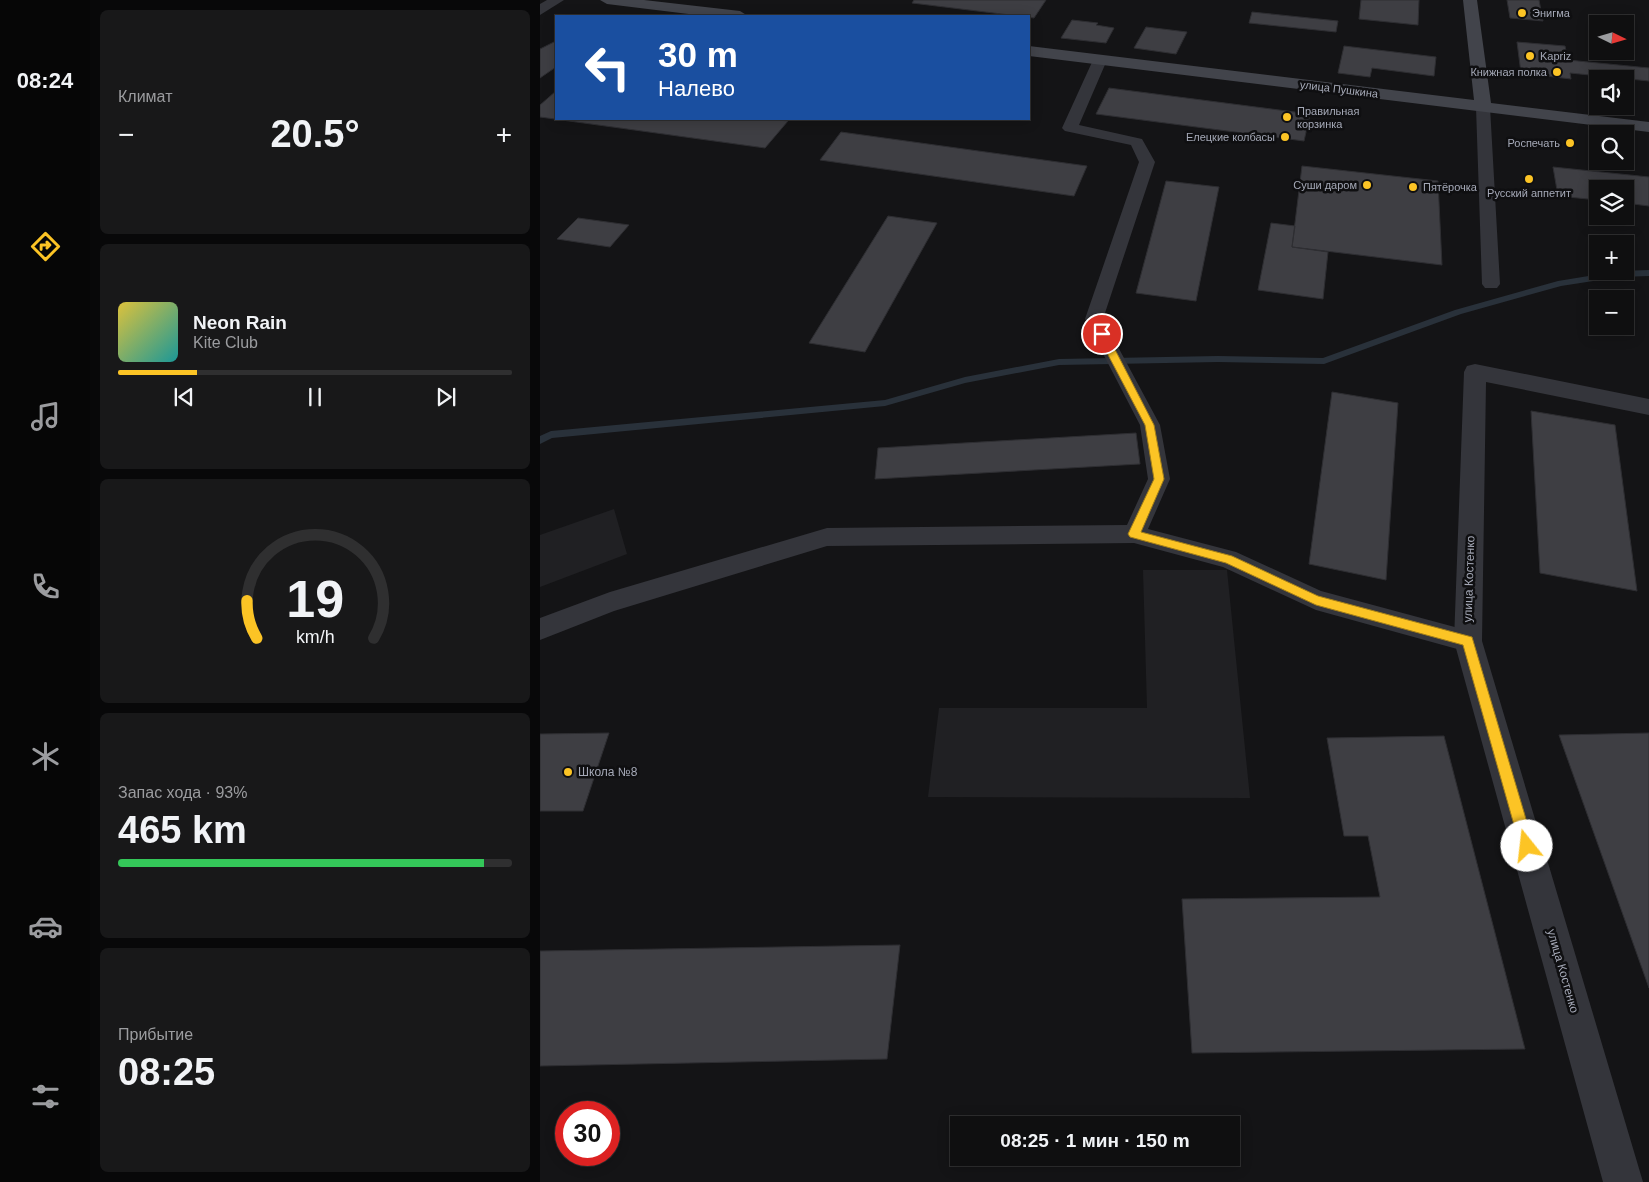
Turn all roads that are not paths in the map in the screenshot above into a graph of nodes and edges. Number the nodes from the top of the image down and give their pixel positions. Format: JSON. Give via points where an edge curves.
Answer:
{"nodes":[{"id":1,"x":557,"y":0,"type":"edge"},
{"id":2,"x":607,"y":0,"type":"edge"},
{"id":3,"x":1470,"y":0,"type":"edge"},
{"id":4,"x":540,"y":11,"type":"edge"},
{"id":5,"x":732,"y":15,"type":"edge"},
{"id":6,"x":1030,"y":51,"type":"edge"},
{"id":7,"x":1100,"y":60,"type":"junction"},
{"id":8,"x":1483,"y":106,"type":"junction"},
{"id":9,"x":1649,"y":127,"type":"edge"},
{"id":10,"x":1491,"y":284,"type":"dead end"},
{"id":11,"x":1649,"y":407,"type":"edge"},
{"id":12,"x":1134,"y":534,"type":"junction"},
{"id":13,"x":540,"y":629,"type":"edge"},
{"id":14,"x":1468,"y":641,"type":"junction"},
{"id":15,"x":1623,"y":1182,"type":"edge"}],
"edges":[{"from":1,"to":4,"type":"street"},
{"from":2,"to":5,"type":"street"},
{"from":3,"to":8,"type":"street"},
{"from":6,"to":7,"type":"street","name":"улица Пушкина"},
{"from":7,"to":8,"type":"street","name":"улица Пушкина"},
{"from":7,"to":12,"type":"lane","via":[[1070,128],[1137,142],[1147,162],[1094,319],[1150,425],[1159,479]]},
{"from":8,"to":9,"type":"street","name":"улица Пушкина"},
{"from":8,"to":10,"type":"lane"},
{"from":11,"to":14,"type":"street","name":"улица Костенко","via":[[1475,372]]},
{"from":12,"to":13,"type":"lane","via":[[827,537],[610,602]]},
{"from":12,"to":14,"type":"lane","via":[[1228,559],[1316,600]]},
{"from":14,"to":15,"type":"street","name":"улица Костенко"}]}
